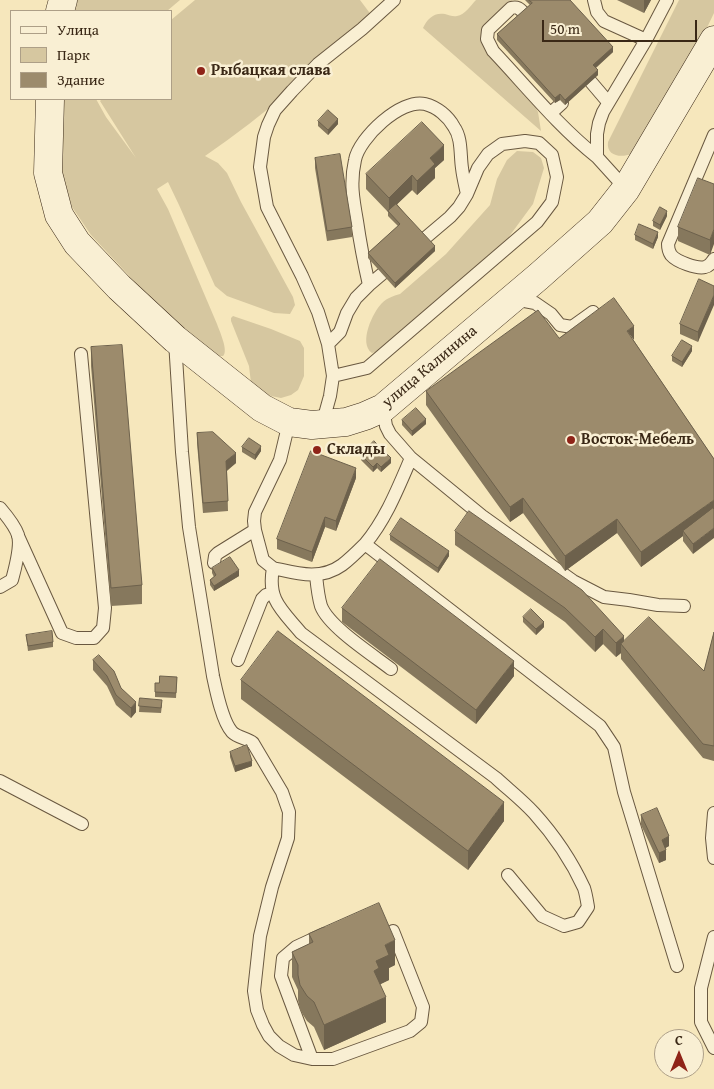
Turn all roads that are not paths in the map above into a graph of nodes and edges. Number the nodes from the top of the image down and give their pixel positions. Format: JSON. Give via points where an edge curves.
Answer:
{"nodes":[{"id":1,"x":394,"y":0,"type":"edge"},
{"id":2,"x":594,"y":0,"type":"edge"},
{"id":3,"x":667,"y":0,"type":"edge"},
{"id":4,"x":525,"y":14,"type":"edge"},
{"id":5,"x":646,"y":40,"type":"junction"},
{"id":6,"x":714,"y":40,"type":"edge"},
{"id":7,"x":591,"y":82,"type":"edge"},
{"id":8,"x":50,"y":100,"type":"edge"},
{"id":9,"x":608,"y":102,"type":"junction"},
{"id":10,"x":562,"y":103,"type":"edge"},
{"id":11,"x":550,"y":113,"type":"junction"},
{"id":12,"x":714,"y":135,"type":"edge"},
{"id":13,"x":597,"y":156,"type":"junction"},
{"id":14,"x":626,"y":189,"type":"junction"},
{"id":15,"x":467,"y":194,"type":"junction"},
{"id":16,"x":424,"y":239,"type":"edge"},
{"id":17,"x":714,"y":259,"type":"edge"},
{"id":18,"x":382,"y":274,"type":"edge"},
{"id":19,"x":369,"y":285,"type":"junction"},
{"id":20,"x":512,"y":299,"type":"junction"},
{"id":21,"x":593,"y":312,"type":"edge"},
{"id":22,"x":175,"y":339,"type":"junction"},
{"id":23,"x":328,"y":344,"type":"junction"},
{"id":24,"x":81,"y":354,"type":"dead end"},
{"id":25,"x":333,"y":376,"type":"junction"},
{"id":26,"x":383,"y":408,"type":"junction"},
{"id":27,"x":290,"y":422,"type":"junction"},
{"id":28,"x":322,"y":425,"type":"junction"},
{"id":29,"x":411,"y":458,"type":"junction"},
{"id":30,"x":0,"y":508,"type":"edge"},
{"id":31,"x":255,"y":530,"type":"junction"},
{"id":32,"x":18,"y":536,"type":"junction"},
{"id":33,"x":365,"y":544,"type":"junction"},
{"id":34,"x":214,"y":564,"type":"edge"},
{"id":35,"x":273,"y":568,"type":"junction"},
{"id":36,"x":316,"y":575,"type":"junction"},
{"id":37,"x":0,"y":587,"type":"edge"},
{"id":38,"x":272,"y":593,"type":"junction"},
{"id":39,"x":684,"y":606,"type":"dead end"},
{"id":40,"x":238,"y":660,"type":"dead end"},
{"id":41,"x":391,"y":669,"type":"dead end"},
{"id":42,"x":0,"y":781,"type":"edge"},
{"id":43,"x":714,"y":813,"type":"edge"},
{"id":44,"x":82,"y":824,"type":"dead end"},
{"id":45,"x":714,"y":858,"type":"edge"},
{"id":46,"x":508,"y":875,"type":"dead end"},
{"id":47,"x":337,"y":928,"type":"edge"},
{"id":48,"x":394,"y":931,"type":"dead end"},
{"id":49,"x":714,"y":938,"type":"edge"},
{"id":50,"x":677,"y":966,"type":"dead end"},
{"id":51,"x":714,"y":1048,"type":"edge"},
{"id":52,"x":312,"y":1059,"type":"junction"}],
"edges":[{"from":1,"to":23,"type":"lane","via":[[318,64],[292,91],[275,110],[264,137],[260,167],[267,207],[302,276]]},
{"from":2,"to":5,"type":"lane","via":[[604,21]]},
{"from":3,"to":5,"type":"lane"},
{"from":4,"to":11,"type":"lane","via":[[520,8],[511,8],[488,30],[487,39],[493,51]]},
{"from":5,"to":9,"type":"lane"},
{"from":6,"to":14,"type":"main road","name":"улица Калинина"},
{"from":7,"to":9,"type":"lane"},
{"from":8,"to":22,"type":"main road","name":"улица Калинина","via":[[48,173],[58,214],[77,243]]},
{"from":9,"to":13,"type":"lane","via":[[599,123]]},
{"from":10,"to":11,"type":"lane"},
{"from":11,"to":13,"type":"lane"},
{"from":12,"to":17,"type":"lane","via":[[668,244],[672,257],[698,268],[704,268]]},
{"from":13,"to":14,"type":"lane"},
{"from":14,"to":20,"type":"main road","name":"улица Калинина","via":[[600,222]]},
{"from":15,"to":16,"type":"lane","via":[[450,217]]},
{"from":15,"to":19,"type":"lane","via":[[461,148],[456,129],[448,117],[424,103],[415,104],[401,108],[375,128],[355,157],[352,176],[353,199]]},
{"from":15,"to":25,"type":"lane","via":[[478,168],[488,154],[502,144],[539,143],[552,155],[557,177],[554,194],[537,222],[367,368]]},
{"from":18,"to":19,"type":"lane"},
{"from":19,"to":23,"type":"lane","via":[[356,298],[340,332]]},
{"from":20,"to":21,"type":"lane","via":[[535,303],[560,325],[572,327]]},
{"from":20,"to":26,"type":"main road","name":"улица Калинина"},
{"from":22,"to":27,"type":"main road","name":"улица Калинина","via":[[262,408]]},
{"from":22,"to":52,"type":"lane","via":[[189,527],[217,697],[231,731],[253,743],[282,792],[289,812],[288,838],[260,936],[254,992],[257,1010],[269,1036],[279,1046],[294,1055]]},
{"from":23,"to":25,"type":"lane"},
{"from":24,"to":32,"type":"lane","via":[[105,608],[103,628],[94,638],[76,638],[62,633]]},
{"from":25,"to":28,"type":"lane"},
{"from":26,"to":28,"type":"main road","name":"улица Калинина","via":[[346,422]]},
{"from":26,"to":29,"type":"lane","via":[[390,434]]},
{"from":27,"to":28,"type":"main road","name":"улица Калинина"},
{"from":27,"to":31,"type":"lane","via":[[280,460],[255,512]]},
{"from":29,"to":33,"type":"lane","via":[[394,498]]},
{"from":29,"to":39,"type":"lane","via":[[482,516],[573,581],[604,597]]},
{"from":30,"to":32,"type":"lane"},
{"from":31,"to":34,"type":"lane","via":[[215,556]]},
{"from":31,"to":35,"type":"lane","via":[[263,560]]},
{"from":32,"to":37,"type":"lane","via":[[12,580]]},
{"from":33,"to":36,"type":"lane","via":[[341,566]]},
{"from":33,"to":50,"type":"lane","via":[[600,726],[614,747],[624,792]]},
{"from":35,"to":36,"type":"lane"},
{"from":35,"to":38,"type":"lane"},
{"from":36,"to":41,"type":"lane","via":[[321,607],[327,617]]},
{"from":38,"to":40,"type":"lane","via":[[262,599]]},
{"from":38,"to":46,"type":"lane","via":[[301,633],[496,778],[533,813],[569,861],[585,889],[588,907],[578,922],[564,926],[542,916]]},
{"from":42,"to":44,"type":"lane"},
{"from":43,"to":45,"type":"lane"},
{"from":47,"to":52,"type":"lane","via":[[296,947],[283,958],[281,976]]},
{"from":48,"to":52,"type":"lane","via":[[423,1007],[421,1022],[410,1031],[334,1059]]},
{"from":49,"to":51,"type":"lane","via":[[701,988],[701,1022]]}]}
